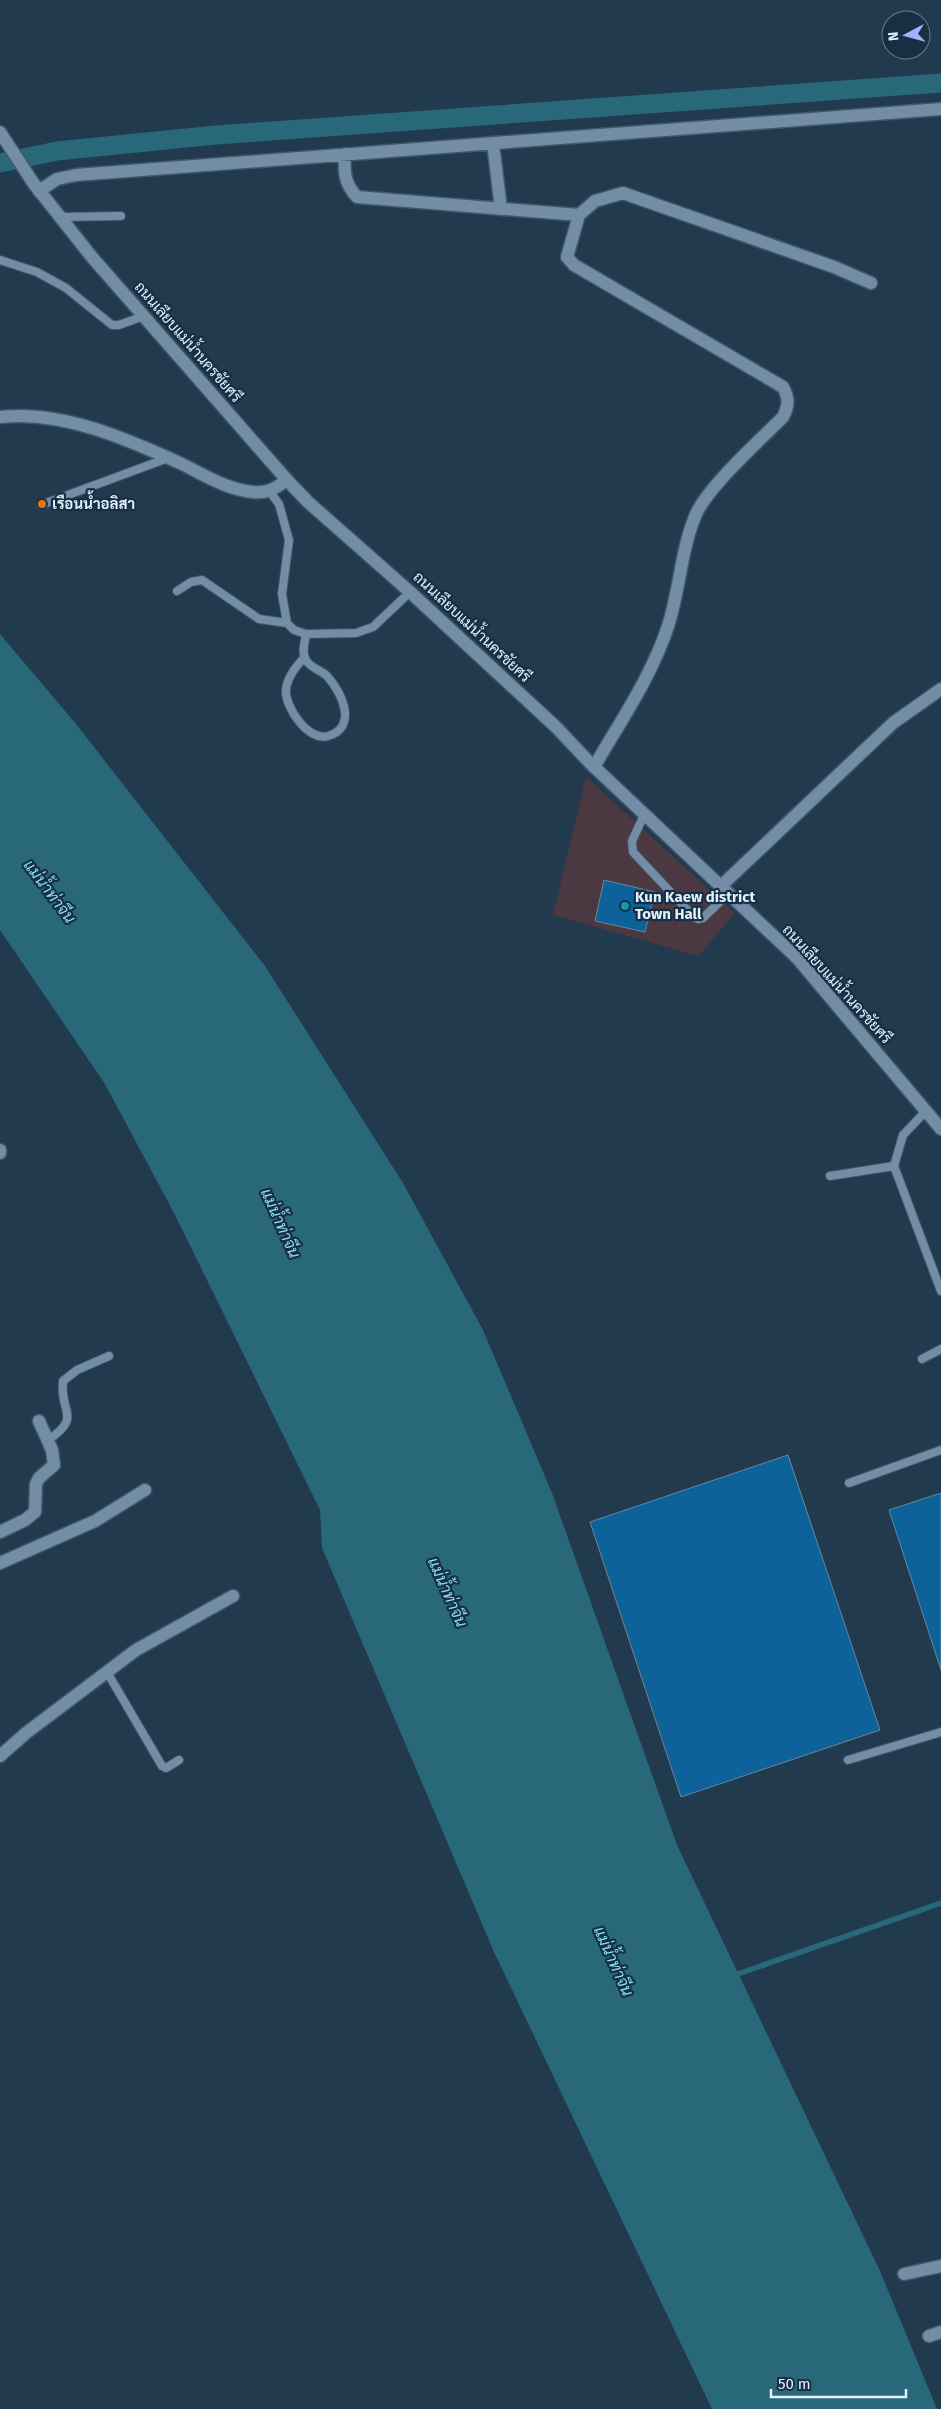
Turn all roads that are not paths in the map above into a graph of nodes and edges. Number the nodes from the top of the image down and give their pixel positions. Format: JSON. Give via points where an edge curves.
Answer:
{"nodes":[{"id":1,"x":941,"y":109,"type":"edge"},
{"id":2,"x":2,"y":136,"type":"edge"},
{"id":3,"x":493,"y":143,"type":"junction"},
{"id":4,"x":345,"y":154,"type":"junction"},
{"id":5,"x":37,"y":187,"type":"junction"},
{"id":6,"x":501,"y":209,"type":"junction"},
{"id":7,"x":579,"y":215,"type":"junction"},
{"id":8,"x":121,"y":216,"type":"dead end"},
{"id":9,"x":60,"y":217,"type":"junction"},
{"id":10,"x":0,"y":260,"type":"edge"},
{"id":11,"x":871,"y":283,"type":"dead end"},
{"id":12,"x":144,"y":316,"type":"junction"},
{"id":13,"x":0,"y":417,"type":"edge"},
{"id":14,"x":168,"y":458,"type":"junction"},
{"id":15,"x":287,"y":480,"type":"junction"},
{"id":16,"x":270,"y":492,"type":"junction"},
{"id":17,"x":41,"y":504,"type":"dead end"},
{"id":18,"x":177,"y":591,"type":"dead end"},
{"id":19,"x":410,"y":592,"type":"junction"},
{"id":20,"x":287,"y":624,"type":"junction"},
{"id":21,"x":306,"y":634,"type":"junction"},
{"id":22,"x":304,"y":657,"type":"junction"},
{"id":23,"x":941,"y":689,"type":"edge"},
{"id":24,"x":594,"y":767,"type":"junction"},
{"id":25,"x":645,"y":813,"type":"junction"},
{"id":26,"x":725,"y":889,"type":"junction"},
{"id":27,"x":926,"y":1111,"type":"junction"},
{"id":28,"x":941,"y":1129,"type":"edge"},
{"id":29,"x":894,"y":1166,"type":"junction"},
{"id":30,"x":830,"y":1176,"type":"dead end"},
{"id":31,"x":941,"y":1291,"type":"edge"},
{"id":32,"x":941,"y":1350,"type":"edge"},
{"id":33,"x":110,"y":1356,"type":"dead end"},
{"id":34,"x":922,"y":1359,"type":"dead end"},
{"id":35,"x":39,"y":1421,"type":"dead end"},
{"id":36,"x":48,"y":1440,"type":"junction"},
{"id":37,"x":941,"y":1450,"type":"edge"},
{"id":38,"x":849,"y":1483,"type":"dead end"},
{"id":39,"x":145,"y":1490,"type":"dead end"},
{"id":40,"x":0,"y":1532,"type":"edge"},
{"id":41,"x":0,"y":1564,"type":"edge"},
{"id":42,"x":233,"y":1596,"type":"dead end"},
{"id":43,"x":107,"y":1672,"type":"junction"},
{"id":44,"x":941,"y":1732,"type":"edge"},
{"id":45,"x":0,"y":1756,"type":"edge"},
{"id":46,"x":179,"y":1760,"type":"dead end"},
{"id":47,"x":848,"y":1760,"type":"dead end"},
{"id":48,"x":941,"y":2266,"type":"edge"},
{"id":49,"x":904,"y":2274,"type":"dead end"}],
"edges":[{"from":1,"to":3,"type":"street"},
{"from":2,"to":5,"type":"street","name":"ถนนเลียบแม่น้ำนครชัยศรี"},
{"from":3,"to":4,"type":"street"},
{"from":3,"to":6,"type":"street"},
{"from":4,"to":5,"type":"street","via":[[76,175]]},
{"from":4,"to":6,"type":"street","via":[[345,179],[357,198]]},
{"from":5,"to":9,"type":"street","name":"ถนนเลียบแม่น้ำนครชัยศรี"},
{"from":6,"to":7,"type":"street"},
{"from":7,"to":11,"type":"street","via":[[595,201],[623,193]]},
{"from":7,"to":24,"type":"street","via":[[567,257],[574,265],[783,387],[788,397],[788,408],[783,416],[711,492],[698,512],[668,627],[644,680]]},
{"from":8,"to":9,"type":"lane"},
{"from":9,"to":12,"type":"street","name":"ถนนเลียบแม่น้ำนครชัยศรี"},
{"from":10,"to":12,"type":"lane","via":[[37,272],[66,288],[112,325]]},
{"from":12,"to":15,"type":"street","name":"ถนนเลียบแม่น้ำนครชัยศรี"},
{"from":13,"to":14,"type":"street","via":[[54,419],[131,441]]},
{"from":14,"to":16,"type":"street","via":[[234,489]]},
{"from":14,"to":17,"type":"lane"},
{"from":15,"to":16,"type":"street"},
{"from":15,"to":19,"type":"street","name":"ถนนเลียบแม่น้ำนครชัยศรี"},
{"from":16,"to":20,"type":"lane","via":[[279,504],[289,540],[282,594]]},
{"from":18,"to":20,"type":"lane","via":[[191,582],[202,580],[259,619]]},
{"from":19,"to":21,"type":"lane","via":[[373,627],[356,633]]},
{"from":19,"to":24,"type":"street","name":"ถนนเลียบแม่น้ำนครชัยศรี"},
{"from":20,"to":21,"type":"lane"},
{"from":21,"to":22,"type":"lane"},
{"from":22,"to":22,"type":"lane","via":[[326,675],[345,704],[346,718],[340,728],[329,736],[318,737],[308,730],[287,700],[289,679]]},
{"from":23,"to":26,"type":"street","via":[[893,723]]},
{"from":24,"to":25,"type":"street","name":"ถนนเลียบแม่น้ำนครชัยศรี"},
{"from":25,"to":26,"type":"street","name":"ถนนเลียบแม่น้ำนครชัยศรี"},
{"from":25,"to":26,"type":"lane","via":[[632,841],[633,852],[693,916],[703,918]]},
{"from":26,"to":27,"type":"street","name":"ถนนเลียบแม่น้ำนครชัยศรี","via":[[796,958]]},
{"from":27,"to":28,"type":"street","name":"ถนนเลียบแม่น้ำนครชัยศรี"},
{"from":27,"to":29,"type":"lane","via":[[902,1135]]},
{"from":29,"to":30,"type":"lane"},
{"from":29,"to":31,"type":"lane"},
{"from":32,"to":34,"type":"lane"},
{"from":33,"to":36,"type":"lane","via":[[77,1370],[63,1381],[67,1424]]},
{"from":35,"to":36,"type":"street"},
{"from":36,"to":40,"type":"street","via":[[54,1465],[38,1478],[35,1512]]},
{"from":37,"to":38,"type":"lane"},
{"from":39,"to":41,"type":"street","via":[[88,1525]]},
{"from":42,"to":43,"type":"street","via":[[152,1641]]},
{"from":43,"to":45,"type":"street"},
{"from":43,"to":46,"type":"lane","via":[[162,1766],[166,1768]]},
{"from":44,"to":47,"type":"lane"},
{"from":48,"to":49,"type":"street"}]}
